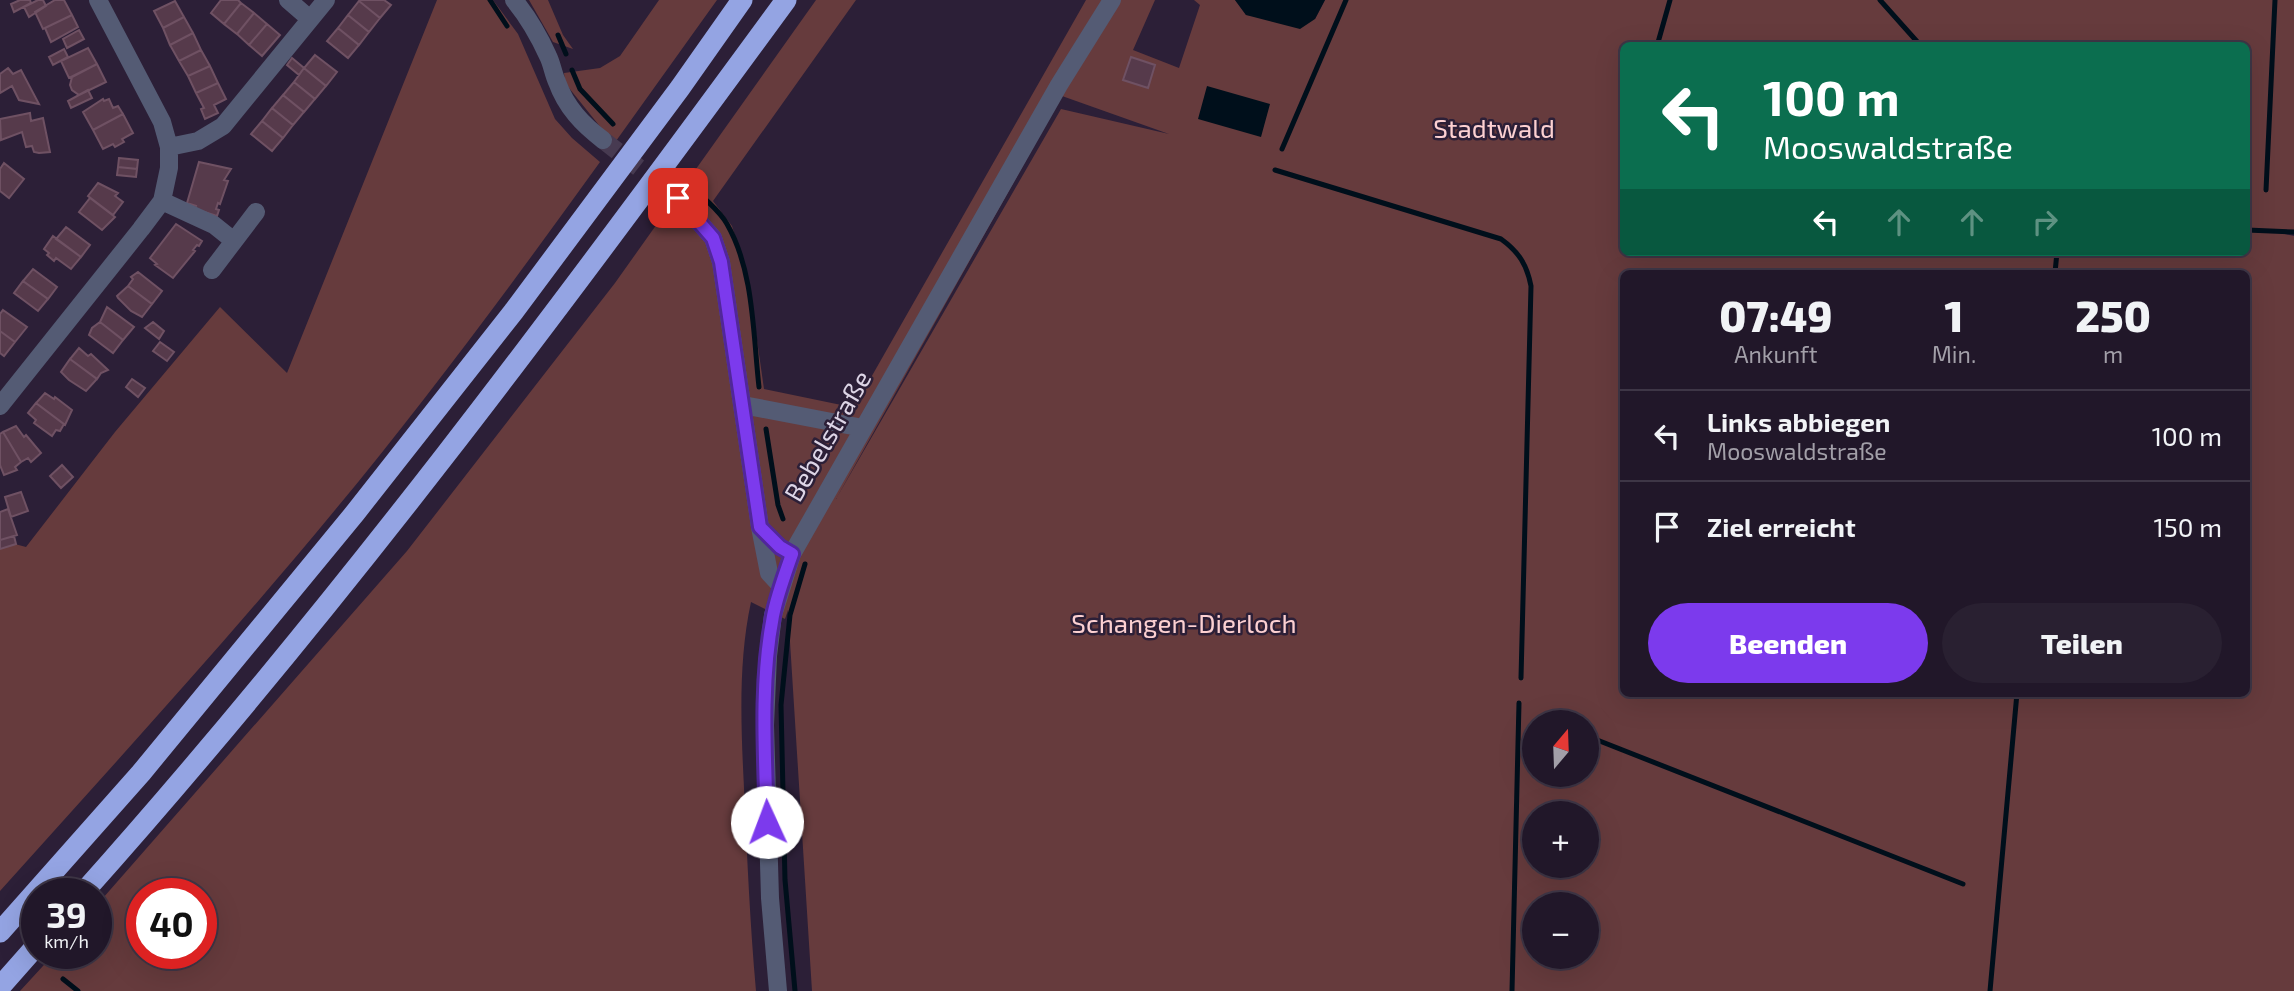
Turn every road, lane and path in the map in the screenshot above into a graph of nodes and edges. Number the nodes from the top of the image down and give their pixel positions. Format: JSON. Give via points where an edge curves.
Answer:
{"nodes":[{"id":1,"x":98,"y":0,"type":"edge"},
{"id":2,"x":288,"y":0,"type":"edge"},
{"id":3,"x":326,"y":0,"type":"edge"},
{"id":4,"x":514,"y":0,"type":"edge"},
{"id":5,"x":743,"y":0,"type":"edge"},
{"id":6,"x":786,"y":0,"type":"edge"},
{"id":7,"x":1112,"y":0,"type":"edge"},
{"id":8,"x":310,"y":19,"type":"junction"},
{"id":9,"x":603,"y":140,"type":"tunnel mouth"},
{"id":10,"x":169,"y":147,"type":"junction"},
{"id":11,"x":678,"y":198,"type":"tunnel mouth"},
{"id":12,"x":162,"y":201,"type":"junction"},
{"id":13,"x":256,"y":212,"type":"dead end"},
{"id":14,"x":234,"y":242,"type":"junction"},
{"id":15,"x":212,"y":270,"type":"dead end"},
{"id":16,"x":743,"y":404,"type":"junction"},
{"id":17,"x":0,"y":406,"type":"edge"},
{"id":18,"x":863,"y":428,"type":"junction"},
{"id":19,"x":760,"y":527,"type":"junction"},
{"id":20,"x":792,"y":554,"type":"junction"},
{"id":21,"x":782,"y":586,"type":"junction"},
{"id":22,"x":96,"y":878,"type":"edge"},
{"id":23,"x":0,"y":932,"type":"edge"},
{"id":24,"x":21,"y":963,"type":"edge"},
{"id":25,"x":0,"y":987,"type":"edge"},
{"id":26,"x":778,"y":991,"type":"edge"}],
"edges":[{"from":1,"to":10,"type":"street","via":[[162,122]]},
{"from":2,"to":8,"type":"street"},
{"from":3,"to":8,"type":"street"},
{"from":4,"to":9,"type":"street","via":[[549,58],[570,108]]},
{"from":5,"to":23,"type":"highway","via":[[514,311],[355,513],[141,773]]},
{"from":6,"to":22,"type":"highway","via":[[543,330],[386,530],[173,793]]},
{"from":7,"to":18,"type":"street","name":"Bebelstraße"},
{"from":8,"to":10,"type":"street","via":[[223,126],[198,141]]},
{"from":10,"to":12,"type":"street"},
{"from":11,"to":16,"type":"street","via":[[713,238],[721,262]]},
{"from":12,"to":14,"type":"street","via":[[214,225]]},
{"from":12,"to":17,"type":"street"},
{"from":13,"to":14,"type":"street"},
{"from":14,"to":15,"type":"street"},
{"from":16,"to":18,"type":"street"},
{"from":16,"to":19,"type":"street"},
{"from":18,"to":20,"type":"street","name":"Bebelstraße"},
{"from":19,"to":20,"type":"street"},
{"from":19,"to":21,"type":"street","via":[[769,573]]},
{"from":20,"to":21,"type":"street","name":"Bebelstraße"},
{"from":21,"to":26,"type":"street","name":"Bebelstraße","via":[[773,615],[765,725]]},
{"from":24,"to":25,"type":"highway"}]}
